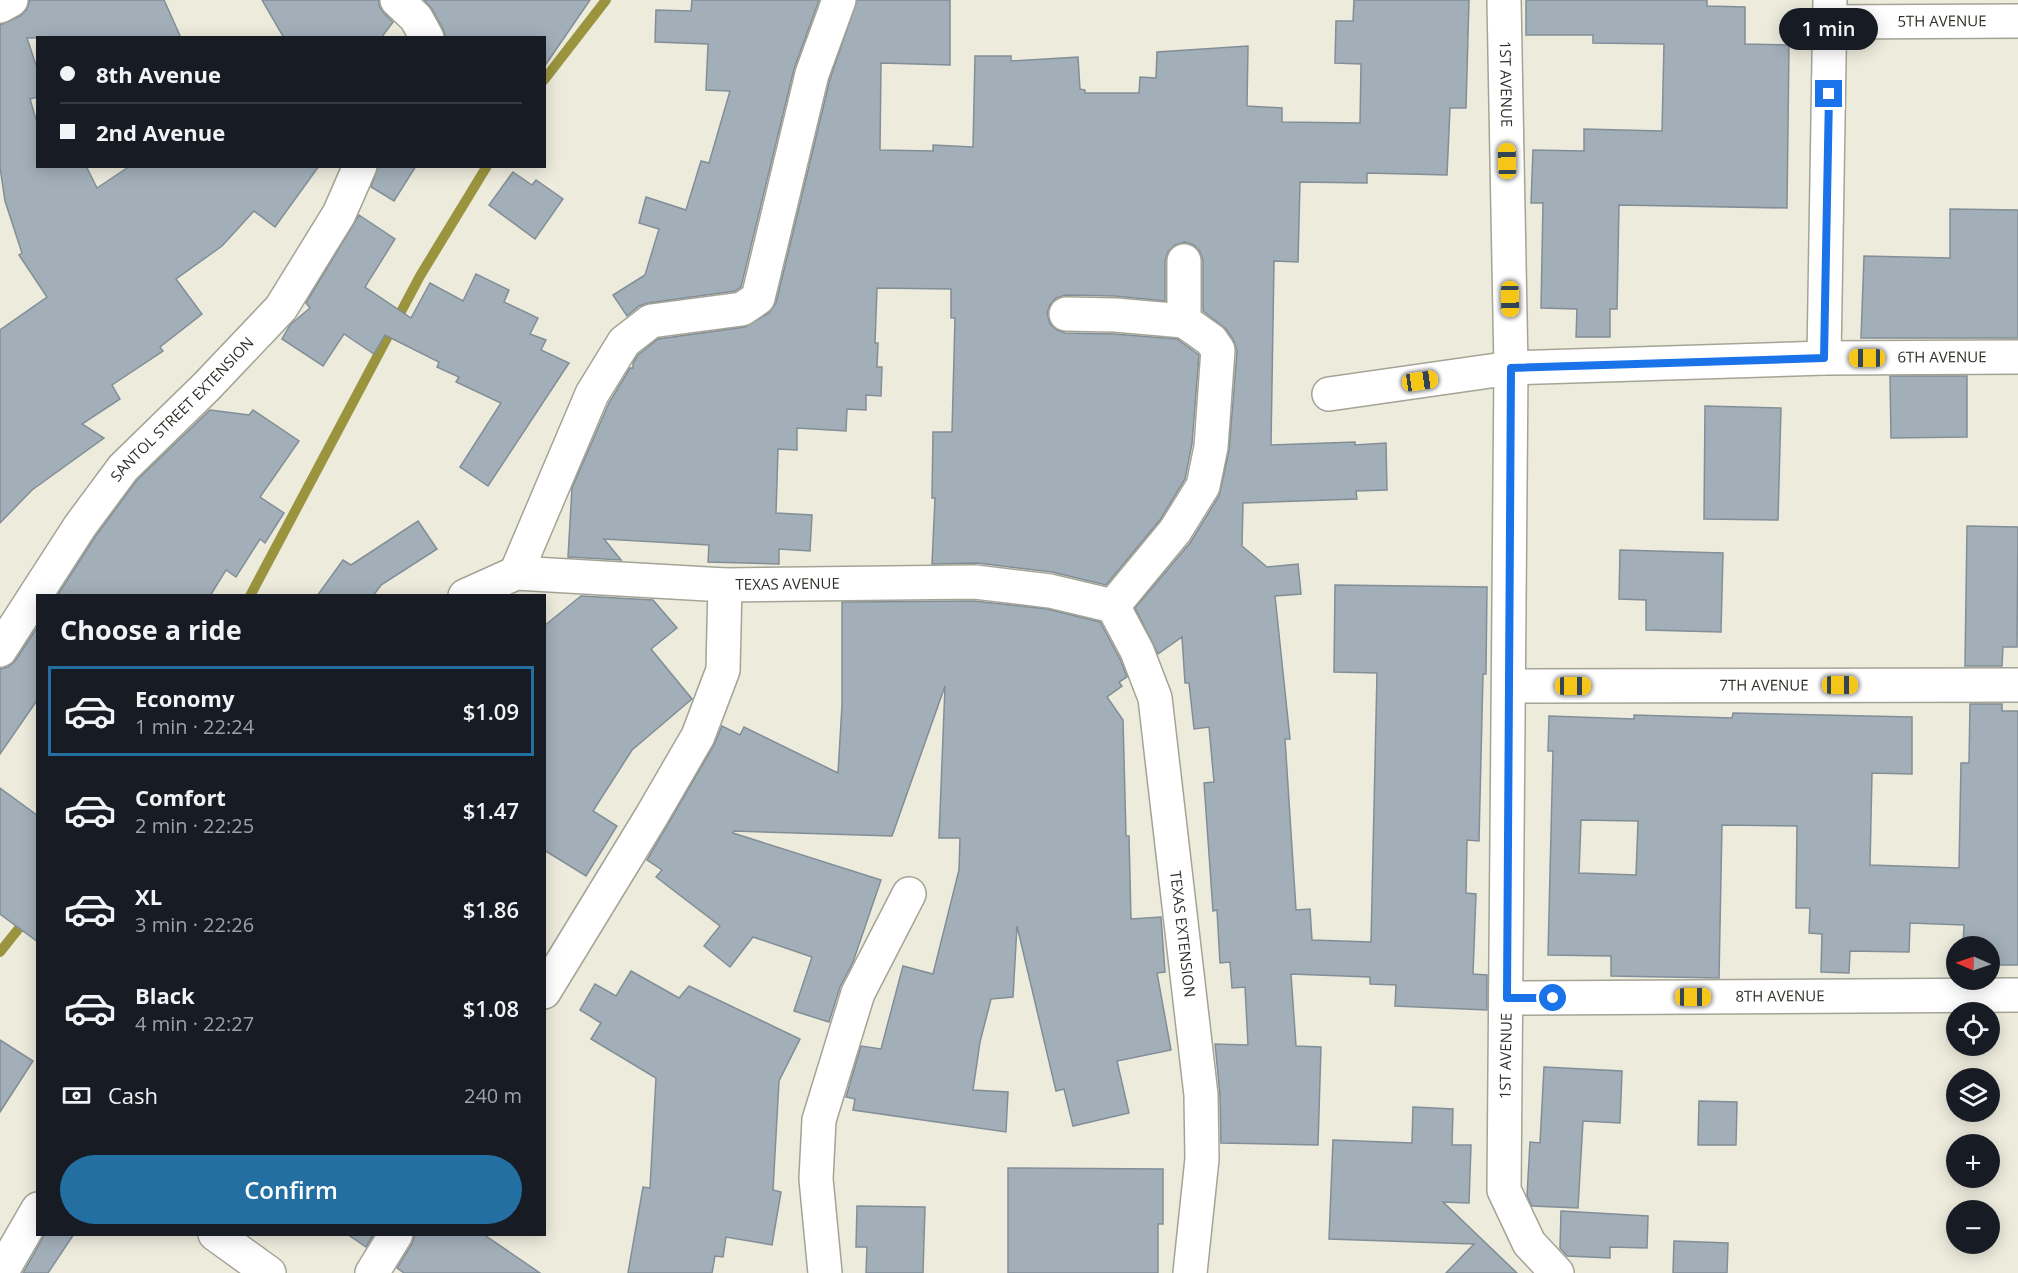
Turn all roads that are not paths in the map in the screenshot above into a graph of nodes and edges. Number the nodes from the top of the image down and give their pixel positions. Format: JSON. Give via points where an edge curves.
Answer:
{"nodes":[{"id":1,"x":11,"y":0,"type":"edge"},
{"id":2,"x":397,"y":0,"type":"edge"},
{"id":3,"x":839,"y":0,"type":"edge"},
{"id":4,"x":1504,"y":0,"type":"edge"},
{"id":5,"x":0,"y":6,"type":"edge"},
{"id":6,"x":1830,"y":11,"type":"edge"},
{"id":7,"x":2018,"y":21,"type":"edge"},
{"id":8,"x":426,"y":36,"type":"edge"},
{"id":9,"x":359,"y":168,"type":"edge"},
{"id":10,"x":1184,"y":261,"type":"dead end"},
{"id":11,"x":1066,"y":314,"type":"dead end"},
{"id":12,"x":1184,"y":321,"type":"junction"},
{"id":13,"x":2018,"y":357,"type":"edge"},
{"id":14,"x":1824,"y":358,"type":"junction"},
{"id":15,"x":1511,"y":368,"type":"junction"},
{"id":16,"x":1329,"y":394,"type":"dead end"},
{"id":17,"x":516,"y":573,"type":"junction"},
{"id":18,"x":725,"y":585,"type":"junction"},
{"id":19,"x":36,"y":594,"type":"edge"},
{"id":20,"x":36,"y":594,"type":"edge"},
{"id":21,"x":469,"y":594,"type":"edge"},
{"id":22,"x":1113,"y":606,"type":"junction"},
{"id":23,"x":0,"y":650,"type":"edge"},
{"id":24,"x":2018,"y":685,"type":"edge"},
{"id":25,"x":1509,"y":686,"type":"junction"},
{"id":26,"x":909,"y":894,"type":"dead end"},
{"id":27,"x":546,"y":989,"type":"edge"},
{"id":28,"x":2018,"y":995,"type":"edge"},
{"id":29,"x":1507,"y":998,"type":"junction"},
{"id":30,"x":36,"y":1212,"type":"edge"},
{"id":31,"x":218,"y":1236,"type":"edge"},
{"id":32,"x":395,"y":1236,"type":"edge"},
{"id":33,"x":1,"y":1273,"type":"edge"},
{"id":34,"x":269,"y":1273,"type":"edge"},
{"id":35,"x":372,"y":1273,"type":"edge"},
{"id":36,"x":825,"y":1273,"type":"edge"},
{"id":37,"x":1190,"y":1273,"type":"edge"},
{"id":38,"x":1557,"y":1273,"type":"edge"}],
"edges":[{"from":1,"to":5,"type":"street"},
{"from":2,"to":8,"type":"street","via":[[416,18]]},
{"from":3,"to":17,"type":"street","via":[[812,74],[758,298],[742,309],[651,321],[624,342],[592,394]]},
{"from":4,"to":15,"type":"street","name":"1ST AVENUE"},
{"from":6,"to":7,"type":"street","name":"5TH AVENUE"},
{"from":6,"to":14,"type":"street"},
{"from":9,"to":20,"type":"street","name":"SANTOL STREET EXTENSION","via":[[339,213],[282,308],[123,468]]},
{"from":10,"to":12,"type":"street"},
{"from":11,"to":12,"type":"street"},
{"from":12,"to":22,"type":"street","via":[[1211,340],[1218,350],[1211,447],[1203,486],[1175,531]]},
{"from":13,"to":14,"type":"street","name":"6TH AVENUE"},
{"from":14,"to":15,"type":"street","name":"6TH AVENUE"},
{"from":15,"to":16,"type":"street","name":"6TH AVENUE"},
{"from":15,"to":25,"type":"street","name":"1ST AVENUE"},
{"from":17,"to":18,"type":"street","name":"TEXAS AVENUE"},
{"from":17,"to":21,"type":"street","name":"TEXAS AVENUE"},
{"from":18,"to":22,"type":"street","name":"TEXAS AVENUE","via":[[975,582],[1050,591]]},
{"from":18,"to":27,"type":"street","via":[[723,670],[698,736]]},
{"from":19,"to":23,"type":"street","name":"SANTOL STREET EXTENSION"},
{"from":22,"to":37,"type":"street","name":"TEXAS EXTENSION","via":[[1137,651],[1155,698],[1158,720],[1201,1095],[1202,1159]]},
{"from":24,"to":25,"type":"street","name":"7TH AVENUE"},
{"from":25,"to":29,"type":"street","name":"1ST AVENUE"},
{"from":26,"to":36,"type":"street","via":[[858,993],[819,1120],[816,1179]]},
{"from":28,"to":29,"type":"street","name":"8TH AVENUE"},
{"from":29,"to":38,"type":"street","name":"1ST AVENUE","via":[[1504,1190],[1528,1243]]},
{"from":30,"to":33,"type":"street"},
{"from":31,"to":34,"type":"street"},
{"from":32,"to":35,"type":"street"}]}
